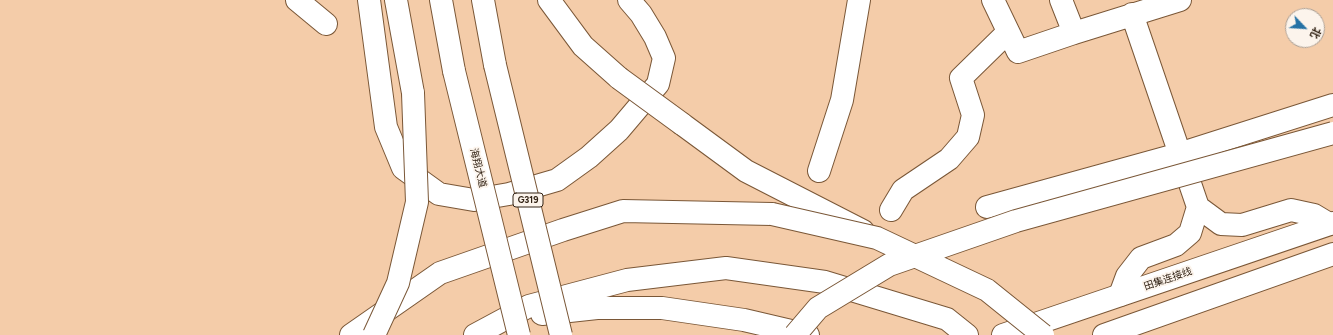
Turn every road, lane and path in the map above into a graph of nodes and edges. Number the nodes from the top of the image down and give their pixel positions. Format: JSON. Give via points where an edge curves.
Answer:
{"nodes":[{"id":1,"x":297,"y":0,"type":"edge"},
{"id":2,"x":369,"y":0,"type":"edge"},
{"id":3,"x":396,"y":0,"type":"edge"},
{"id":4,"x":441,"y":0,"type":"edge"},
{"id":5,"x":483,"y":0,"type":"edge"},
{"id":6,"x":549,"y":0,"type":"edge"},
{"id":7,"x":629,"y":0,"type":"edge"},
{"id":8,"x":859,"y":0,"type":"edge"},
{"id":9,"x":993,"y":0,"type":"edge"},
{"id":10,"x":1062,"y":0,"type":"edge"},
{"id":11,"x":1180,"y":0,"type":"edge"},
{"id":12,"x":1132,"y":14,"type":"junction"},
{"id":13,"x":326,"y":24,"type":"dead end"},
{"id":14,"x":1008,"y":32,"type":"junction"},
{"id":15,"x":1074,"y":33,"type":"junction"},
{"id":16,"x":1333,"y":105,"type":"edge"},
{"id":17,"x":1333,"y":134,"type":"edge"},
{"id":18,"x":1179,"y":154,"type":"junction"},
{"id":19,"x":819,"y":171,"type":"dead end"},
{"id":20,"x":987,"y":207,"type":"dead end"},
{"id":21,"x":1198,"y":207,"type":"junction"},
{"id":22,"x":891,"y":210,"type":"dead end"},
{"id":23,"x":1331,"y":223,"type":"edge"},
{"id":24,"x":877,"y":238,"type":"junction"},
{"id":25,"x":1333,"y":254,"type":"edge"},
{"id":26,"x":1120,"y":295,"type":"junction"},
{"id":27,"x":513,"y":326,"type":"edge"},
{"id":28,"x":351,"y":335,"type":"edge"},
{"id":29,"x":374,"y":335,"type":"edge"},
{"id":30,"x":475,"y":335,"type":"edge"},
{"id":31,"x":561,"y":335,"type":"edge"},
{"id":32,"x":795,"y":335,"type":"edge"},
{"id":33,"x":808,"y":335,"type":"edge"},
{"id":34,"x":967,"y":335,"type":"edge"},
{"id":35,"x":1003,"y":335,"type":"edge"},
{"id":36,"x":1043,"y":335,"type":"edge"},
{"id":37,"x":1104,"y":335,"type":"edge"}],
"edges":[{"from":1,"to":13,"type":"main road"},
{"from":2,"to":7,"type":"main road","via":[[386,127],[403,168],[439,194],[474,200],[509,194],[557,180],[589,157],[619,130],[658,84],[664,58],[655,37]]},
{"from":3,"to":29,"type":"main road","bridge":true,"via":[[414,93],[417,202],[398,284]]},
{"from":4,"to":27,"type":"main road","name":"海翔大道","bridge":true,"via":[[454,71]]},
{"from":5,"to":31,"type":"main road","number":"G319","bridge":true,"via":[[495,65]]},
{"from":6,"to":24,"type":"main road","bridge":true,"via":[[583,46],[619,78],[746,171]]},
{"from":8,"to":19,"type":"main road","via":[[842,100]]},
{"from":9,"to":14,"type":"main road"},
{"from":10,"to":15,"type":"main road"},
{"from":11,"to":12,"type":"main road"},
{"from":12,"to":15,"type":"main road"},
{"from":12,"to":18,"type":"main road"},
{"from":14,"to":15,"type":"main road","via":[[1018,52]]},
{"from":14,"to":22,"type":"main road","via":[[962,78],[973,115],[968,137],[949,159],[903,190]]},
{"from":16,"to":18,"type":"main road"},
{"from":17,"to":32,"type":"main road","bridge":true,"via":[[1016,221],[889,265],[818,308]]},
{"from":18,"to":20,"type":"main road"},
{"from":18,"to":21,"type":"main road"},
{"from":21,"to":23,"type":"main road","via":[[1220,224],[1242,226],[1291,210],[1314,214]]},
{"from":21,"to":26,"type":"main road","via":[[1190,233],[1176,245],[1141,258],[1127,276]]},
{"from":23,"to":26,"type":"main road","name":"田集连接线"},
{"from":24,"to":28,"type":"main road","bridge":true,"via":[[772,214],[623,211],[440,273]]},
{"from":24,"to":36,"type":"main road","bridge":true,"via":[[987,290]]},
{"from":25,"to":37,"type":"main road"},
{"from":26,"to":35,"type":"main road","name":"田集连接线"},
{"from":27,"to":30,"type":"main road"},
{"from":27,"to":33,"type":"main road","via":[[597,308],[662,308],[744,320]]},
{"from":27,"to":34,"type":"main road","via":[[530,306],[627,280],[726,268],[825,282],[947,319]]}]}
